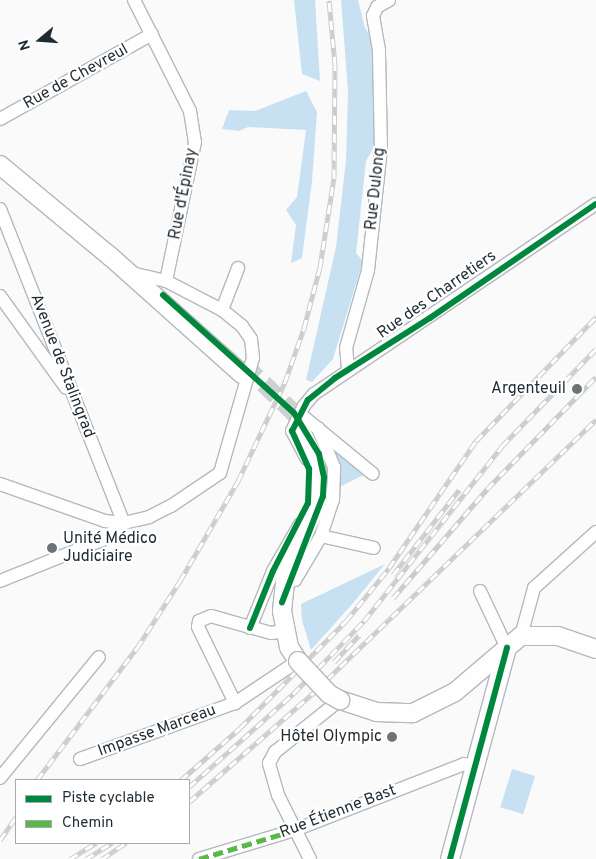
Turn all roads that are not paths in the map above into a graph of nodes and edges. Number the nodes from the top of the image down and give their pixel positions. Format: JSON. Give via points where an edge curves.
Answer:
{"nodes":[{"id":1,"x":134,"y":0,"type":"edge"},
{"id":2,"x":389,"y":0,"type":"edge"},
{"id":3,"x":152,"y":34,"type":"junction"},
{"id":4,"x":0,"y":119,"type":"edge"},
{"id":5,"x":0,"y":165,"type":"edge"},
{"id":6,"x":596,"y":204,"type":"edge"},
{"id":7,"x":0,"y":209,"type":"edge"},
{"id":8,"x":111,"y":257,"type":"junction"},
{"id":9,"x":238,"y":268,"type":"dead end"},
{"id":10,"x":136,"y":274,"type":"junction"},
{"id":11,"x":166,"y":280,"type":"junction"},
{"id":12,"x":0,"y":296,"type":"edge"},
{"id":13,"x":222,"y":310,"type":"junction"},
{"id":14,"x":348,"y":369,"type":"junction"},
{"id":15,"x":77,"y":404,"type":"junction"},
{"id":16,"x":300,"y":414,"type":"junction"},
{"id":17,"x":310,"y":432,"type":"junction"},
{"id":18,"x":373,"y":474,"type":"dead end"},
{"id":19,"x":0,"y":484,"type":"edge"},
{"id":20,"x":124,"y":523,"type":"junction"},
{"id":21,"x":596,"y":532,"type":"edge"},
{"id":22,"x":321,"y":536,"type":"junction"},
{"id":23,"x":374,"y":548,"type":"dead end"},
{"id":24,"x":288,"y":580,"type":"junction"},
{"id":25,"x":0,"y":581,"type":"edge"},
{"id":26,"x":480,"y":590,"type":"dead end"},
{"id":27,"x":282,"y":602,"type":"junction"},
{"id":28,"x":250,"y":628,"type":"junction"},
{"id":29,"x":284,"y":631,"type":"junction"},
{"id":30,"x":521,"y":636,"type":"junction"},
{"id":31,"x":507,"y":648,"type":"junction"},
{"id":32,"x":596,"y":649,"type":"edge"},
{"id":33,"x":99,"y":657,"type":"dead end"},
{"id":34,"x":298,"y":661,"type":"junction"},
{"id":35,"x":481,"y":671,"type":"junction"},
{"id":36,"x":498,"y":688,"type":"junction"},
{"id":37,"x":340,"y":700,"type":"junction"},
{"id":38,"x":235,"y":704,"type":"junction"},
{"id":39,"x":80,"y":759,"type":"dead end"},
{"id":40,"x":475,"y":768,"type":"junction"},
{"id":41,"x":0,"y":778,"type":"edge"},
{"id":42,"x":294,"y":830,"type":"junction"},
{"id":43,"x":199,"y":859,"type":"edge"},
{"id":44,"x":310,"y":859,"type":"edge"},
{"id":45,"x":450,"y":859,"type":"edge"}],
"edges":[{"from":1,"to":3,"type":"street","name":"Rue d'Épinay"},
{"from":2,"to":14,"type":"street","name":"Rue Dulong","via":[[377,7],[372,16],[379,50],[381,149],[368,270],[344,357]]},
{"from":3,"to":4,"type":"street","name":"Rue de Chevreul"},
{"from":3,"to":11,"type":"street","name":"Rue d'Épinay","via":[[190,111],[195,142]]},
{"from":5,"to":8,"type":"main road"},
{"from":6,"to":14,"type":"street","name":"Rue des Charretiers","via":[[416,328]]},
{"from":7,"to":15,"type":"street","name":"Avenue de Stalingrad"},
{"from":8,"to":10,"type":"main road"},
{"from":8,"to":10,"type":"main road","via":[[243,370]]},
{"from":9,"to":13,"type":"street"},
{"from":10,"to":11,"type":"street"},
{"from":11,"to":13,"type":"street","via":[[186,294]]},
{"from":12,"to":15,"type":"street"},
{"from":13,"to":20,"type":"street","via":[[248,333],[253,358],[220,473],[171,506],[149,517]]},
{"from":14,"to":16,"type":"street","name":"Rue des Charretiers","via":[[314,394]]},
{"from":15,"to":20,"type":"street","name":"Avenue de Stalingrad"},
{"from":16,"to":17,"type":"street"},
{"from":16,"to":28,"type":"street","name":"Rue des Charretiers","via":[[292,435],[306,459],[310,492]]},
{"from":17,"to":18,"type":"street"},
{"from":17,"to":22,"type":"street","via":[[329,451],[336,482]]},
{"from":17,"to":24,"type":"main road","via":[[322,466],[323,496]]},
{"from":17,"to":27,"type":"main road","via":[[319,492],[314,511],[286,573]]},
{"from":19,"to":20,"type":"street","via":[[105,520]]},
{"from":20,"to":25,"type":"street","via":[[102,540]]},
{"from":21,"to":30,"type":"street","via":[[534,588]]},
{"from":22,"to":23,"type":"street"},
{"from":22,"to":24,"type":"street","via":[[295,580]]},
{"from":24,"to":27,"type":"main road"},
{"from":26,"to":31,"type":"street"},
{"from":27,"to":29,"type":"main road"},
{"from":28,"to":29,"type":"street","via":[[271,634]]},
{"from":28,"to":38,"type":"street","via":[[211,616],[199,621],[200,633]]},
{"from":29,"to":34,"type":"main road"},
{"from":30,"to":31,"type":"main road"},
{"from":30,"to":32,"type":"main road","via":[[558,636]]},
{"from":31,"to":35,"type":"main road"},
{"from":31,"to":36,"type":"main road"},
{"from":33,"to":41,"type":"street"},
{"from":34,"to":37,"type":"main road","bridge":true},
{"from":34,"to":38,"type":"street","name":"Impasse Marceau"},
{"from":35,"to":36,"type":"main road"},
{"from":35,"to":37,"type":"main road","via":[[441,702],[413,713],[376,712]]},
{"from":36,"to":40,"type":"main road"},
{"from":37,"to":42,"type":"street","via":[[275,752],[270,763],[278,795]]},
{"from":38,"to":39,"type":"street","name":"Impasse Marceau"},
{"from":40,"to":42,"type":"street","name":"Rue Étienne Bast","via":[[464,764]]},
{"from":40,"to":45,"type":"main road"},
{"from":42,"to":43,"type":"street","name":"Rue Étienne Bast"},
{"from":42,"to":44,"type":"street"}]}
